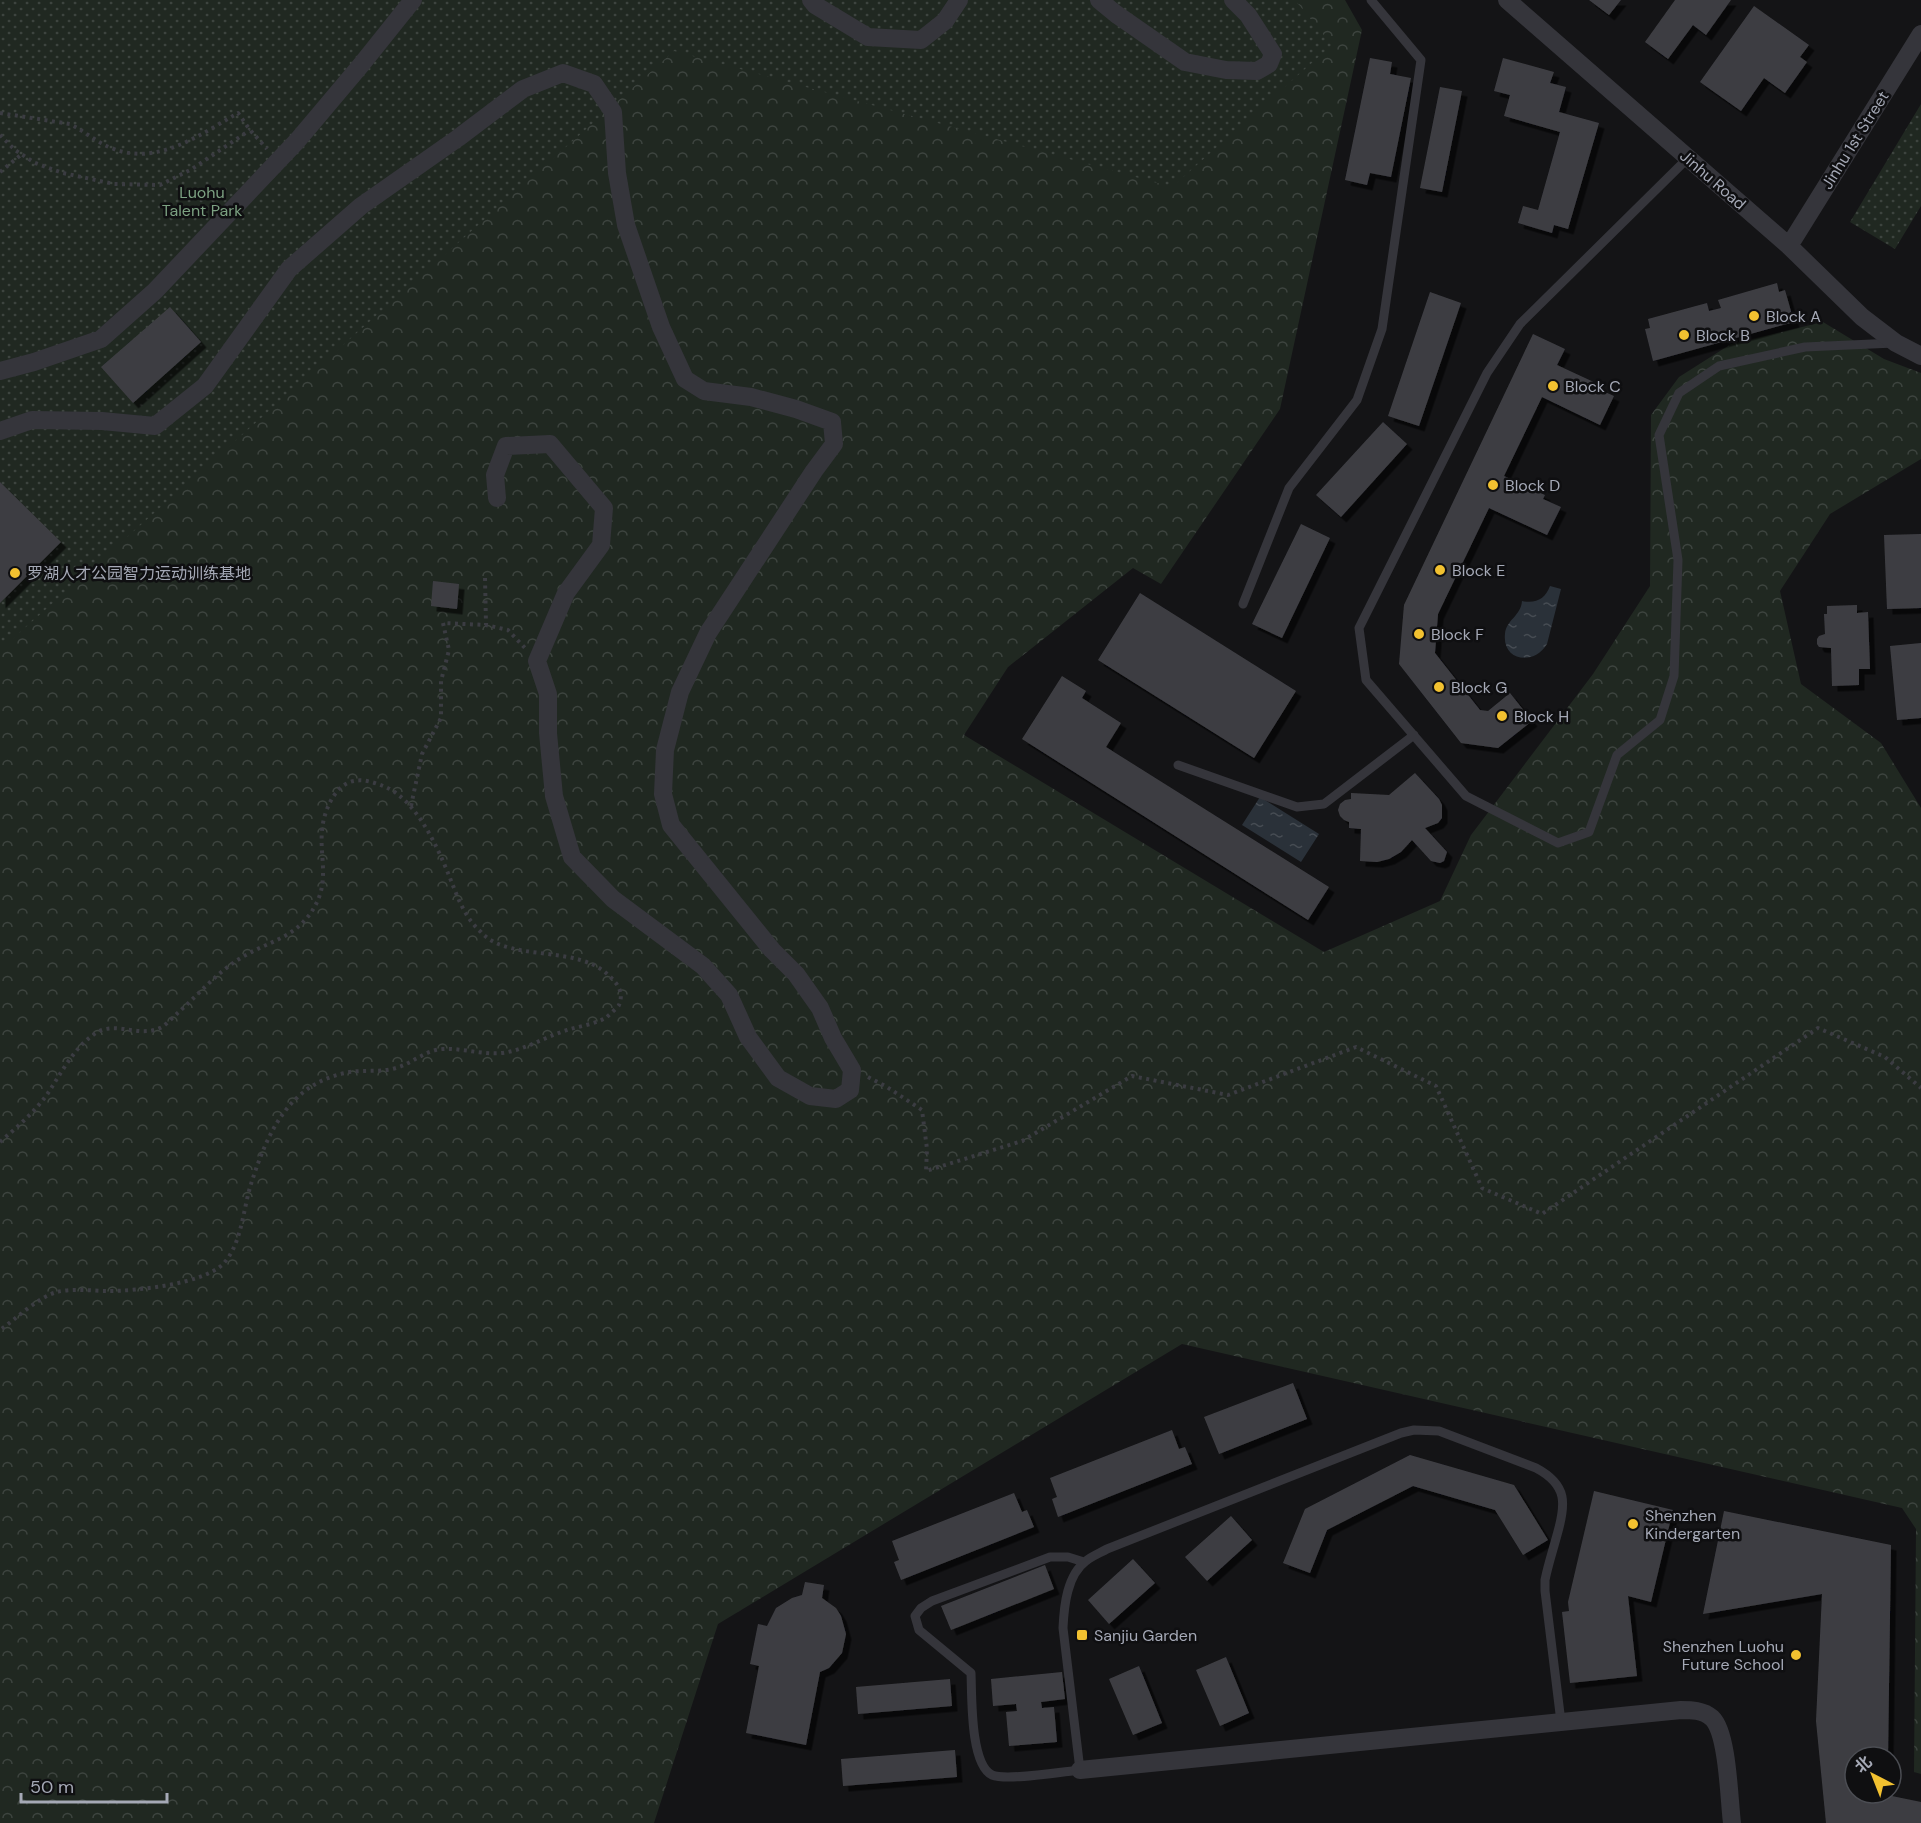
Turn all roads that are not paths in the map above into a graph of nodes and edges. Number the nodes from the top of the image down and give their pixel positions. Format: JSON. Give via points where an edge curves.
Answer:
{"nodes":[{"id":1,"x":413,"y":0,"type":"edge"},
{"id":2,"x":811,"y":0,"type":"edge"},
{"id":3,"x":959,"y":0,"type":"edge"},
{"id":4,"x":1099,"y":0,"type":"edge"},
{"id":5,"x":1233,"y":0,"type":"edge"},
{"id":6,"x":1371,"y":0,"type":"edge"},
{"id":7,"x":1507,"y":0,"type":"edge"},
{"id":8,"x":1921,"y":34,"type":"edge"},
{"id":9,"x":1688,"y":158,"type":"junction"},
{"id":10,"x":1789,"y":246,"type":"junction"},
{"id":11,"x":1896,"y":343,"type":"junction"},
{"id":12,"x":1921,"y":356,"type":"edge"},
{"id":13,"x":0,"y":371,"type":"edge"},
{"id":14,"x":0,"y":431,"type":"edge"},
{"id":15,"x":497,"y":498,"type":"dead end"},
{"id":16,"x":1243,"y":604,"type":"dead end"},
{"id":17,"x":1414,"y":735,"type":"junction"},
{"id":18,"x":1178,"y":765,"type":"dead end"},
{"id":19,"x":1084,"y":1562,"type":"junction"},
{"id":20,"x":1561,"y":1722,"type":"junction"},
{"id":21,"x":1080,"y":1770,"type":"junction"},
{"id":22,"x":1732,"y":1823,"type":"edge"}],
"edges":[{"from":1,"to":13,"type":"street","via":[[297,141],[170,276],[100,339]]},
{"from":2,"to":3,"type":"street","via":[[867,37],[921,40],[945,21]]},
{"from":4,"to":5,"type":"street","via":[[1185,62],[1257,71],[1269,64],[1273,54],[1248,15]]},
{"from":6,"to":16,"type":"lane","via":[[1421,60],[1382,329],[1357,400],[1289,488]]},
{"from":7,"to":9,"type":"street","name":"Jinhu Road"},
{"from":8,"to":10,"type":"street","name":"Jinhu 1st Street"},
{"from":9,"to":10,"type":"street","name":"Jinhu Road"},
{"from":9,"to":17,"type":"lane","via":[[1520,324],[1487,373],[1359,628],[1366,680]]},
{"from":10,"to":11,"type":"street","name":"Jinhu Road"},
{"from":11,"to":12,"type":"street","name":"Jinhu Road"},
{"from":11,"to":17,"type":"lane","via":[[1805,347],[1719,366],[1678,393],[1659,435],[1678,560],[1674,676],[1660,720],[1617,754],[1589,832],[1558,843],[1466,796]]},
{"from":14,"to":15,"type":"street","via":[[32,420],[155,426],[206,386],[289,269],[361,206],[523,89],[563,73],[594,84],[613,112],[626,225],[661,327],[685,379],[704,391],[751,397],[832,422],[834,444],[708,633],[680,692],[665,750],[663,794],[671,825],[820,1008],[852,1070],[850,1090],[836,1099],[810,1096],[778,1078],[748,1037],[729,995],[709,973],[614,899],[572,857],[554,796],[548,694],[537,661],[566,593],[601,546],[604,508],[550,444],[506,446],[495,475]]},
{"from":17,"to":18,"type":"lane","via":[[1324,804],[1297,807]]},
{"from":19,"to":20,"type":"lane","via":[[1107,1549],[1401,1433],[1439,1431],[1536,1468],[1546,1473],[1560,1490],[1564,1510],[1545,1591]]},
{"from":19,"to":21,"type":"lane","via":[[1071,1581],[1063,1628]]},
{"from":19,"to":21,"type":"lane","via":[[1050,1557],[932,1601],[915,1616],[919,1630],[971,1673],[976,1749],[985,1769],[1007,1777]]},
{"from":20,"to":21,"type":"street"},
{"from":20,"to":22,"type":"street","via":[[1681,1710],[1699,1711],[1712,1718],[1723,1740]]}]}
